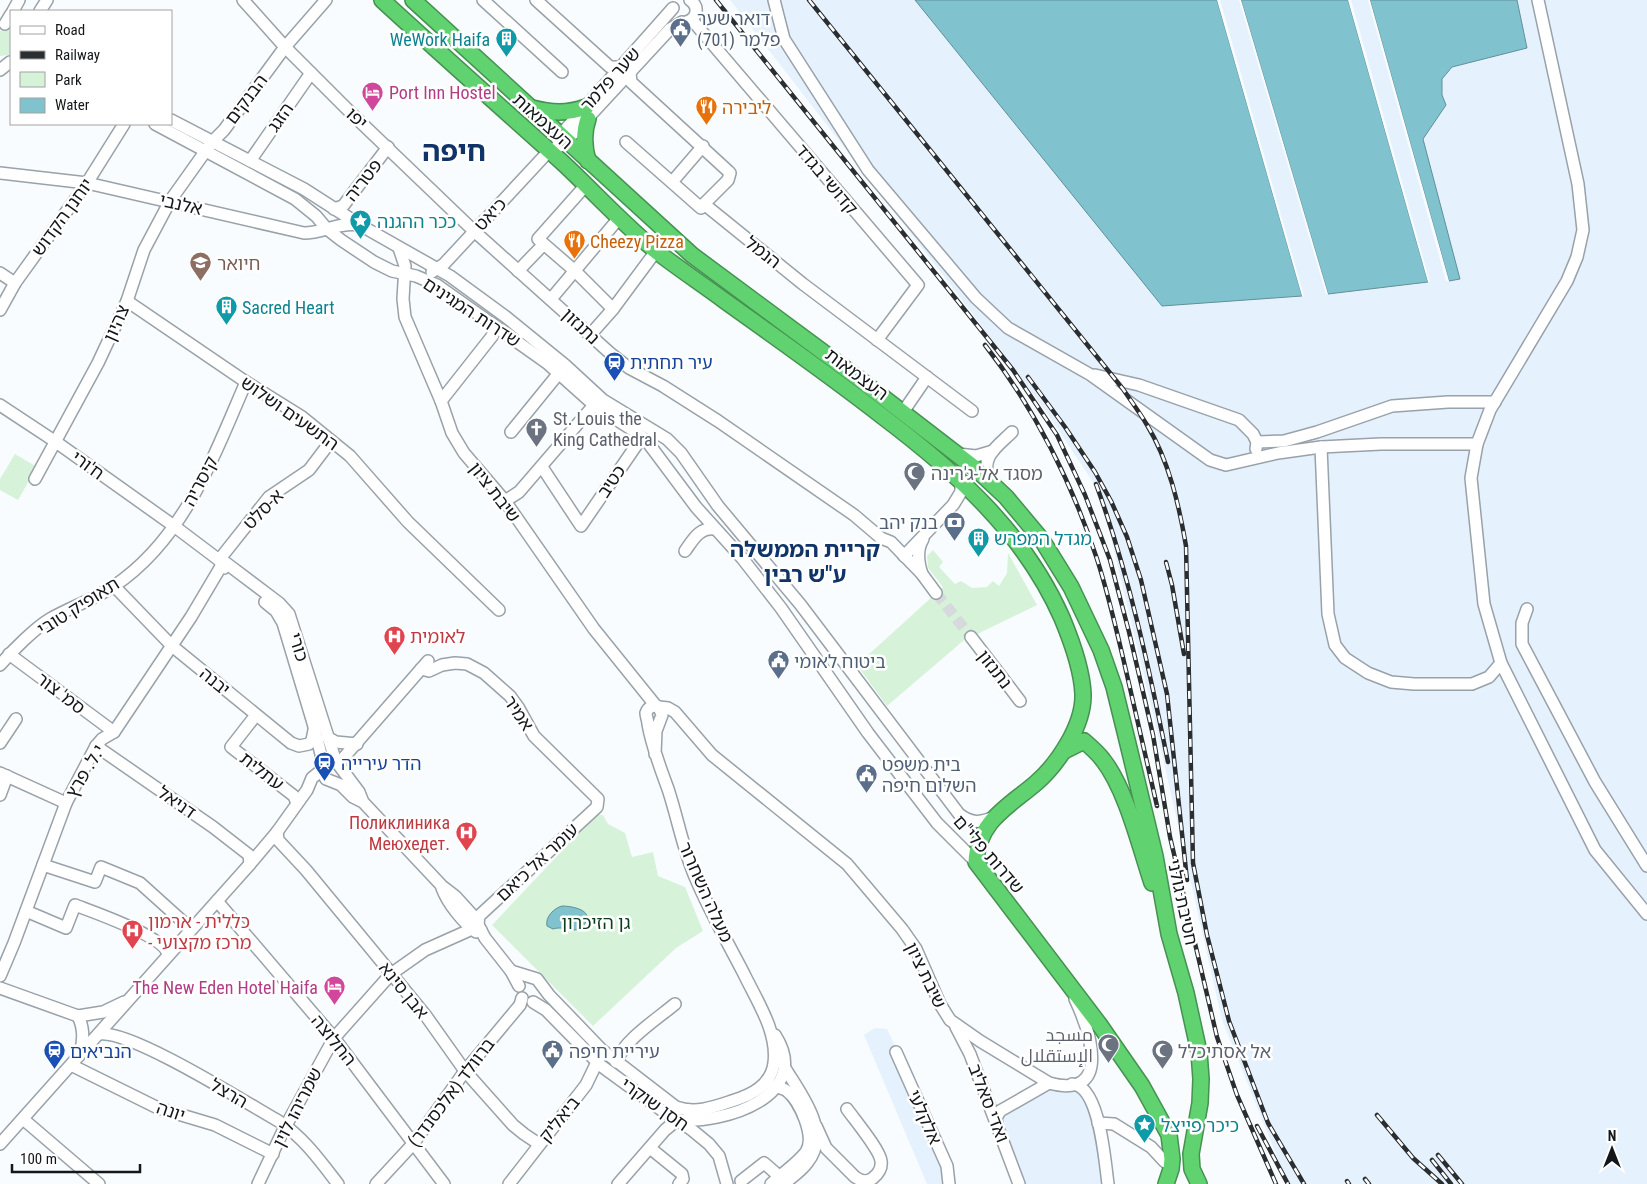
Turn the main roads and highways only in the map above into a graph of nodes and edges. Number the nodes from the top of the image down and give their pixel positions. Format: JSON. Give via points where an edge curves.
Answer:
{"nodes":[{"id":1,"x":382,"y":0,"type":"edge"},
{"id":2,"x":413,"y":0,"type":"edge"},
{"id":3,"x":530,"y":108,"type":"junction"},
{"id":4,"x":559,"y":143,"type":"junction"},
{"id":5,"x":588,"y":161,"type":"junction"},
{"id":6,"x":1092,"y":632,"type":"joint"},
{"id":7,"x":1062,"y":752,"type":"junction"},
{"id":8,"x":976,"y":862,"type":"joint"},
{"id":9,"x":1169,"y":934,"type":"junction"},
{"id":10,"x":1166,"y":1184,"type":"edge"},
{"id":11,"x":1199,"y":1184,"type":"edge"}],
"edges":[{"from":1,"to":4,"type":"highway","name":"העצמאות"},
{"from":2,"to":3,"type":"highway","name":"העצמאות"},
{"from":3,"to":4,"type":"highway","name":"העצמאות"},
{"from":3,"to":5,"type":"highway","via":[[587,113],[584,137]]},
{"from":4,"to":5,"type":"highway","name":"העצמאות"},
{"from":4,"to":7,"type":"highway","name":"העצמאות","via":[[586,185],[656,251],[912,439],[982,500],[1012,535],[1054,601],[1075,653],[1083,692],[1082,709],[1072,737]]},
{"from":5,"to":6,"type":"highway","name":"העצמאות","via":[[699,260],[989,480],[1042,540],[1071,587]]},
{"from":6,"to":9,"type":"highway","name":"חטיבת גולני","via":[[1114,687],[1155,856]]},
{"from":7,"to":8,"type":"highway","name":"העצמאות","via":[[1049,772],[987,827],[980,839]]},
{"from":7,"to":9,"type":"highway","via":[[1084,741],[1110,770],[1133,825]]},
{"from":8,"to":10,"type":"highway","name":"שדרות פלי\"ם","via":[[1142,1086],[1165,1126],[1170,1142],[1172,1159]]},
{"from":9,"to":11,"type":"highway","name":"חטיבת גולני","via":[[1199,1052],[1200,1103],[1191,1154],[1192,1169]]}]}
